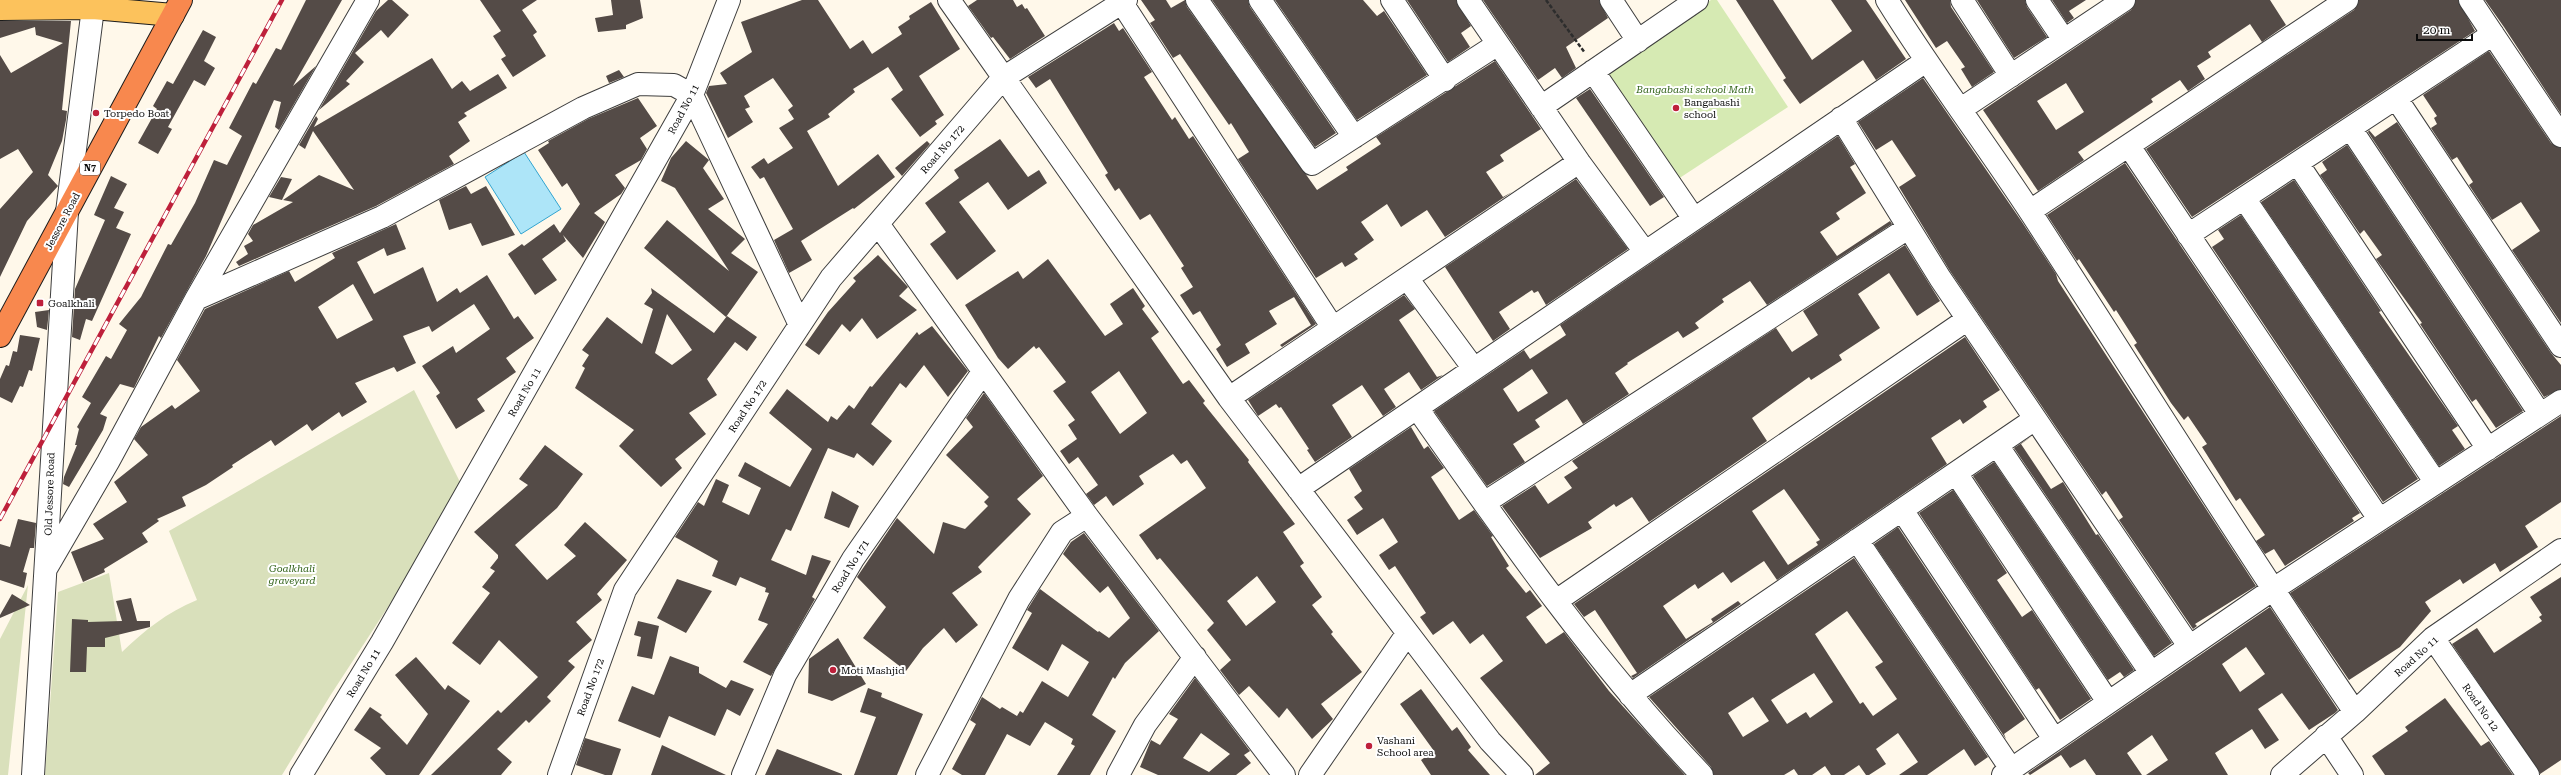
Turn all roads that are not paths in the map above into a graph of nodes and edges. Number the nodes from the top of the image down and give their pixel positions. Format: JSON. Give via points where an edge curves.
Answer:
{"nodes":[{"id":1,"x":368,"y":0,"type":"edge"},
{"id":2,"x":729,"y":0,"type":"edge"},
{"id":3,"x":949,"y":0,"type":"edge"},
{"id":4,"x":1197,"y":0,"type":"edge"},
{"id":5,"x":1260,"y":0,"type":"edge"},
{"id":6,"x":1392,"y":0,"type":"edge"},
{"id":7,"x":1468,"y":0,"type":"edge"},
{"id":8,"x":1611,"y":0,"type":"edge"},
{"id":9,"x":1697,"y":0,"type":"edge"},
{"id":10,"x":1887,"y":0,"type":"edge"},
{"id":11,"x":1962,"y":0,"type":"edge"},
{"id":12,"x":2037,"y":0,"type":"edge"},
{"id":13,"x":2347,"y":0,"type":"edge"},
{"id":14,"x":2470,"y":0,"type":"edge"},
{"id":15,"x":1124,"y":1,"type":"edge"},
{"id":16,"x":2118,"y":2,"type":"edge"},
{"id":17,"x":94,"y":4,"type":"edge"},
{"id":18,"x":177,"y":8,"type":"edge"},
{"id":19,"x":0,"y":9,"type":"edge"},
{"id":20,"x":2493,"y":34,"type":"junction"},
{"id":21,"x":1638,"y":40,"type":"junction"},
{"id":22,"x":2064,"y":40,"type":"junction"},
{"id":23,"x":1498,"y":44,"type":"junction"},
{"id":24,"x":1926,"y":61,"type":"junction"},
{"id":25,"x":1589,"y":62,"type":"junction"},
{"id":26,"x":2011,"y":76,"type":"junction"},
{"id":27,"x":1003,"y":78,"type":"junction"},
{"id":28,"x":1445,"y":80,"type":"junction"},
{"id":29,"x":692,"y":95,"type":"junction"},
{"id":30,"x":2396,"y":98,"type":"junction"},
{"id":31,"x":1541,"y":107,"type":"junction"},
{"id":32,"x":1961,"y":109,"type":"junction"},
{"id":33,"x":1841,"y":118,"type":"junction"},
{"id":34,"x":2351,"y":129,"type":"junction"},
{"id":35,"x":2561,"y":136,"type":"edge"},
{"id":36,"x":1354,"y":137,"type":"junction"},
{"id":37,"x":2133,"y":152,"type":"dead end"},
{"id":38,"x":1579,"y":162,"type":"junction"},
{"id":39,"x":2298,"y":164,"type":"junction"},
{"id":40,"x":2244,"y":198,"type":"junction"},
{"id":41,"x":2030,"y":211,"type":"junction"},
{"id":42,"x":67,"y":212,"type":"junction"},
{"id":43,"x":1694,"y":219,"type":"junction"},
{"id":44,"x":878,"y":224,"type":"junction"},
{"id":45,"x":1908,"y":228,"type":"junction"},
{"id":46,"x":2188,"y":235,"type":"junction"},
{"id":47,"x":1645,"y":252,"type":"junction"},
{"id":48,"x":1407,"y":278,"type":"junction"},
{"id":49,"x":196,"y":299,"type":"junction"},
{"id":50,"x":1968,"y":320,"type":"junction"},
{"id":51,"x":800,"y":325,"type":"junction"},
{"id":52,"x":1333,"y":328,"type":"junction"},
{"id":53,"x":0,"y":336,"type":"edge"},
{"id":54,"x":2561,"y":346,"type":"edge"},
{"id":55,"x":1474,"y":369,"type":"junction"},
{"id":56,"x":983,"y":372,"type":"junction"},
{"id":57,"x":1229,"y":398,"type":"junction"},
{"id":58,"x":2561,"y":401,"type":"edge"},
{"id":59,"x":1416,"y":408,"type":"junction"},
{"id":60,"x":2540,"y":414,"type":"junction"},
{"id":61,"x":2035,"y":419,"type":"junction"},
{"id":62,"x":1997,"y":445,"type":"junction"},
{"id":63,"x":2488,"y":448,"type":"junction"},
{"id":64,"x":1956,"y":473,"type":"junction"},
{"id":65,"x":2436,"y":482,"type":"junction"},
{"id":66,"x":1298,"y":489,"type":"junction"},
{"id":67,"x":1484,"y":503,"type":"junction"},
{"id":68,"x":1902,"y":510,"type":"junction"},
{"id":69,"x":1087,"y":516,"type":"junction"},
{"id":70,"x":2379,"y":519,"type":"junction"},
{"id":71,"x":1857,"y":540,"type":"junction"},
{"id":72,"x":2561,"y":550,"type":"edge"},
{"id":73,"x":46,"y":567,"type":"junction"},
{"id":74,"x":2272,"y":590,"type":"junction"},
{"id":75,"x":1556,"y":601,"type":"junction"},
{"id":76,"x":1407,"y":634,"type":"junction"},
{"id":77,"x":2433,"y":638,"type":"junction"},
{"id":78,"x":2189,"y":646,"type":"junction"},
{"id":79,"x":1194,"y":657,"type":"junction"},
{"id":80,"x":2151,"y":673,"type":"junction"},
{"id":81,"x":1630,"y":695,"type":"junction"},
{"id":82,"x":2108,"y":702,"type":"junction"},
{"id":83,"x":2355,"y":712,"type":"junction"},
{"id":84,"x":2326,"y":736,"type":"junction"},
{"id":85,"x":2054,"y":739,"type":"junction"},
{"id":86,"x":2007,"y":772,"type":"edge"},
{"id":87,"x":33,"y":775,"type":"edge"},
{"id":88,"x":302,"y":775,"type":"edge"},
{"id":89,"x":559,"y":775,"type":"edge"},
{"id":90,"x":742,"y":775,"type":"edge"},
{"id":91,"x":927,"y":775,"type":"edge"},
{"id":92,"x":1118,"y":775,"type":"edge"},
{"id":93,"x":1284,"y":775,"type":"edge"},
{"id":94,"x":1310,"y":775,"type":"edge"},
{"id":95,"x":1522,"y":775,"type":"edge"},
{"id":96,"x":1702,"y":775,"type":"edge"},
{"id":97,"x":2282,"y":775,"type":"edge"},
{"id":98,"x":2352,"y":775,"type":"edge"},
{"id":99,"x":2528,"y":775,"type":"edge"}],
"edges":[{"from":1,"to":49,"type":"street"},
{"from":2,"to":29,"type":"street","name":"Road No 11"},
{"from":3,"to":27,"type":"street"},
{"from":4,"to":36,"type":"street","via":[[1312,164]]},
{"from":5,"to":36,"type":"street"},
{"from":6,"to":28,"type":"street"},
{"from":7,"to":23,"type":"street"},
{"from":8,"to":21,"type":"street"},
{"from":9,"to":21,"type":"street"},
{"from":10,"to":24,"type":"street"},
{"from":11,"to":26,"type":"street"},
{"from":12,"to":22,"type":"street"},
{"from":13,"to":41,"type":"street"},
{"from":14,"to":20,"type":"street"},
{"from":15,"to":27,"type":"street","name":"Road No 172"},
{"from":15,"to":52,"type":"street"},
{"from":16,"to":22,"type":"street"},
{"from":17,"to":18,"type":"main road"},
{"from":17,"to":19,"type":"main road"},
{"from":17,"to":42,"type":"street","name":"Old Jessore Road"},
{"from":18,"to":42,"type":"highway","name":"Jessore Road","number":"N7"},
{"from":20,"to":30,"type":"street"},
{"from":20,"to":35,"type":"street"},
{"from":21,"to":25,"type":"street"},
{"from":22,"to":26,"type":"street"},
{"from":23,"to":28,"type":"street"},
{"from":23,"to":31,"type":"street"},
{"from":24,"to":32,"type":"street"},
{"from":24,"to":33,"type":"street"},
{"from":25,"to":31,"type":"street"},
{"from":25,"to":43,"type":"street"},
{"from":26,"to":32,"type":"street"},
{"from":27,"to":44,"type":"street","name":"Road No 172"},
{"from":27,"to":57,"type":"street"},
{"from":28,"to":36,"type":"street"},
{"from":29,"to":49,"type":"street","via":[[674,85],[638,84],[583,108],[382,217]]},
{"from":29,"to":51,"type":"street"},
{"from":29,"to":88,"type":"street","name":"Road No 11","via":[[382,642]]},
{"from":30,"to":34,"type":"street"},
{"from":30,"to":54,"type":"street"},
{"from":31,"to":38,"type":"street"},
{"from":32,"to":41,"type":"street"},
{"from":33,"to":43,"type":"street"},
{"from":33,"to":45,"type":"street"},
{"from":34,"to":39,"type":"street"},
{"from":34,"to":60,"type":"street"},
{"from":37,"to":46,"type":"street"},
{"from":38,"to":47,"type":"street"},
{"from":38,"to":48,"type":"street"},
{"from":39,"to":40,"type":"street"},
{"from":39,"to":63,"type":"street"},
{"from":40,"to":46,"type":"street"},
{"from":40,"to":65,"type":"street"},
{"from":41,"to":74,"type":"street"},
{"from":42,"to":53,"type":"highway","name":"Jessore Road","number":"N7"},
{"from":42,"to":73,"type":"street","name":"Old Jessore Road","via":[[52,424]]},
{"from":43,"to":47,"type":"street"},
{"from":44,"to":51,"type":"street","name":"Road No 172","via":[[831,278]]},
{"from":44,"to":56,"type":"street"},
{"from":45,"to":50,"type":"street"},
{"from":45,"to":67,"type":"street"},
{"from":46,"to":70,"type":"street"},
{"from":47,"to":55,"type":"street"},
{"from":48,"to":52,"type":"street"},
{"from":48,"to":55,"type":"street"},
{"from":49,"to":73,"type":"street","via":[[108,462]]},
{"from":50,"to":61,"type":"street"},
{"from":50,"to":75,"type":"street"},
{"from":51,"to":89,"type":"street","name":"Road No 172","via":[[625,590]]},
{"from":52,"to":57,"type":"street"},
{"from":55,"to":59,"type":"street"},
{"from":56,"to":69,"type":"street"},
{"from":56,"to":90,"type":"street","name":"Road No 171","via":[[853,559],[785,676]]},
{"from":57,"to":66,"type":"street"},
{"from":58,"to":60,"type":"street"},
{"from":59,"to":66,"type":"street"},
{"from":59,"to":67,"type":"street"},
{"from":60,"to":63,"type":"street"},
{"from":61,"to":62,"type":"street"},
{"from":61,"to":78,"type":"street"},
{"from":62,"to":64,"type":"street"},
{"from":62,"to":80,"type":"street"},
{"from":63,"to":65,"type":"street"},
{"from":64,"to":68,"type":"street"},
{"from":64,"to":82,"type":"street"},
{"from":65,"to":70,"type":"street"},
{"from":66,"to":76,"type":"street"},
{"from":67,"to":75,"type":"street"},
{"from":68,"to":71,"type":"street"},
{"from":68,"to":85,"type":"street"},
{"from":69,"to":79,"type":"street"},
{"from":69,"to":91,"type":"street","via":[[1062,532],[1019,599]]},
{"from":70,"to":74,"type":"street"},
{"from":71,"to":81,"type":"street"},
{"from":71,"to":86,"type":"street"},
{"from":72,"to":77,"type":"street","name":"Road No 11"},
{"from":73,"to":87,"type":"street","name":"Old Jessore Road"},
{"from":74,"to":78,"type":"street"},
{"from":74,"to":83,"type":"street"},
{"from":75,"to":81,"type":"street"},
{"from":76,"to":94,"type":"street"},
{"from":76,"to":95,"type":"street","via":[[1490,741]]},
{"from":77,"to":83,"type":"street","name":"Road No 11"},
{"from":77,"to":99,"type":"street","name":"Road No 12"},
{"from":78,"to":80,"type":"street"},
{"from":79,"to":92,"type":"street","via":[[1145,726]]},
{"from":79,"to":93,"type":"street"},
{"from":80,"to":82,"type":"street"},
{"from":81,"to":96,"type":"street","via":[[1654,725]]},
{"from":82,"to":85,"type":"street"},
{"from":83,"to":84,"type":"street","name":"Road No 11"},
{"from":84,"to":97,"type":"street","name":"Road No 11"},
{"from":84,"to":98,"type":"street"},
{"from":85,"to":86,"type":"street"}]}
